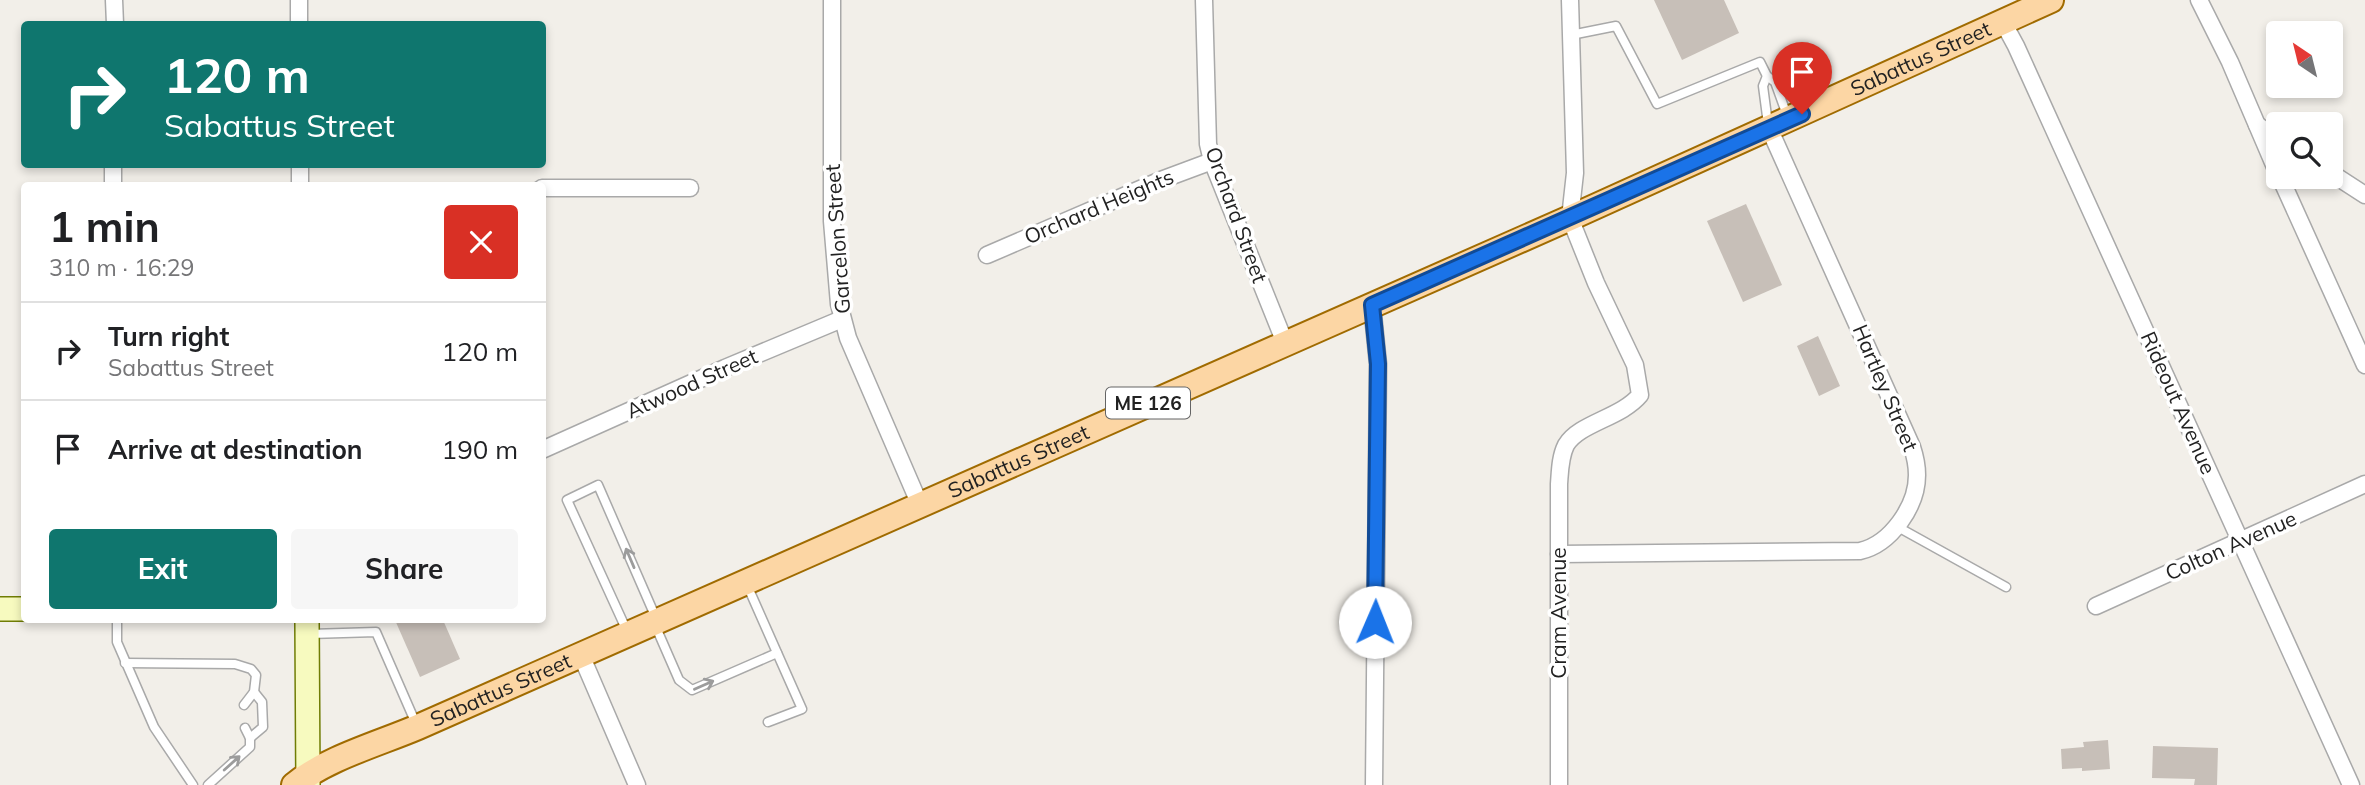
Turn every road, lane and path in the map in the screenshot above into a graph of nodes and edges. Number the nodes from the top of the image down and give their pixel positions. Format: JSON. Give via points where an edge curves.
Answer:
{"nodes":[{"id":1,"x":114,"y":0,"type":"edge"},
{"id":2,"x":299,"y":0,"type":"edge"},
{"id":3,"x":832,"y":0,"type":"edge"},
{"id":4,"x":1204,"y":0,"type":"edge"},
{"id":5,"x":1570,"y":0,"type":"edge"},
{"id":6,"x":2051,"y":0,"type":"edge"},
{"id":7,"x":2199,"y":0,"type":"edge"},
{"id":8,"x":115,"y":21,"type":"edge"},
{"id":9,"x":299,"y":21,"type":"edge"},
{"id":10,"x":2003,"y":22,"type":"junction"},
{"id":11,"x":1571,"y":35,"type":"junction"},
{"id":12,"x":1767,"y":76,"type":"junction"},
{"id":13,"x":1779,"y":124,"type":"junction"},
{"id":14,"x":2257,"y":125,"type":"junction"},
{"id":15,"x":2266,"y":131,"type":"edge"},
{"id":16,"x":2266,"y":145,"type":"edge"},
{"id":17,"x":1212,"y":161,"type":"junction"},
{"id":18,"x":2343,"y":181,"type":"edge"},
{"id":19,"x":546,"y":188,"type":"edge"},
{"id":20,"x":690,"y":188,"type":"dead end"},
{"id":21,"x":2285,"y":189,"type":"edge"},
{"id":22,"x":2365,"y":195,"type":"edge"},
{"id":23,"x":1570,"y":218,"type":"junction"},
{"id":24,"x":987,"y":255,"type":"dead end"},
{"id":25,"x":1372,"y":305,"type":"junction"},
{"id":26,"x":842,"y":319,"type":"junction"},
{"id":27,"x":1285,"y":343,"type":"junction"},
{"id":28,"x":2365,"y":365,"type":"edge"},
{"id":29,"x":546,"y":448,"type":"edge"},
{"id":30,"x":2365,"y":484,"type":"edge"},
{"id":31,"x":920,"y":505,"type":"junction"},
{"id":32,"x":1896,"y":526,"type":"junction"},
{"id":33,"x":2241,"y":541,"type":"junction"},
{"id":34,"x":1559,"y":554,"type":"junction"},
{"id":35,"x":746,"y":582,"type":"junction"},
{"id":36,"x":2006,"y":587,"type":"dead end"},
{"id":37,"x":2096,"y":606,"type":"dead end"},
{"id":38,"x":0,"y":608,"type":"edge"},
{"id":39,"x":21,"y":609,"type":"edge"},
{"id":40,"x":655,"y":622,"type":"junction"},
{"id":41,"x":117,"y":623,"type":"edge"},
{"id":42,"x":307,"y":627,"type":"edge"},
{"id":43,"x":629,"y":634,"type":"junction"},
{"id":44,"x":778,"y":653,"type":"junction"},
{"id":45,"x":580,"y":655,"type":"junction"},
{"id":46,"x":125,"y":663,"type":"junction"},
{"id":47,"x":254,"y":692,"type":"junction"},
{"id":48,"x":244,"y":705,"type":"dead end"},
{"id":49,"x":768,"y":722,"type":"dead end"},
{"id":50,"x":418,"y":727,"type":"junction"},
{"id":51,"x":245,"y":728,"type":"dead end"},
{"id":52,"x":250,"y":738,"type":"junction"},
{"id":53,"x":303,"y":782,"type":"edge"},
{"id":54,"x":193,"y":785,"type":"edge"},
{"id":55,"x":208,"y":785,"type":"edge"},
{"id":56,"x":638,"y":785,"type":"edge"},
{"id":57,"x":1374,"y":785,"type":"edge"},
{"id":58,"x":1559,"y":785,"type":"edge"},
{"id":59,"x":2351,"y":785,"type":"edge"}],
"edges":[{"from":1,"to":8,"type":"street"},
{"from":2,"to":9,"type":"street"},
{"from":3,"to":26,"type":"street","name":"Garcelon Street","via":[[832,221]]},
{"from":4,"to":17,"type":"street","name":"Orchard Street"},
{"from":5,"to":11,"type":"street"},
{"from":6,"to":10,"type":"main road","name":"Sabattus Street","number":"ME 126"},
{"from":7,"to":14,"type":"street"},
{"from":10,"to":13,"type":"main road","name":"Sabattus Street","number":"ME 126"},
{"from":10,"to":33,"type":"street","name":"Rideout Avenue"},
{"from":11,"to":12,"type":"lane","via":[[1616,26],[1657,104],[1760,62]]},
{"from":11,"to":23,"type":"street","via":[[1575,173]]},
{"from":12,"to":13,"type":"lane","via":[[1763,86]]},
{"from":12,"to":13,"type":"lane","via":[[1775,82]]},
{"from":13,"to":23,"type":"main road","name":"Sabattus Street","number":"ME 126"},
{"from":13,"to":32,"type":"street","name":"Hartley Street","via":[[1912,447],[1917,477],[1909,507]]},
{"from":14,"to":15,"type":"street"},
{"from":14,"to":16,"type":"street"},
{"from":17,"to":24,"type":"street","name":"Orchard Heights"},
{"from":17,"to":27,"type":"street","name":"Orchard Street"},
{"from":18,"to":22,"type":"street"},
{"from":19,"to":20,"type":"street"},
{"from":21,"to":28,"type":"street"},
{"from":23,"to":25,"type":"main road","name":"Sabattus Street","number":"ME 126"},
{"from":23,"to":34,"type":"street","name":"Cram Avenue","via":[[1635,365],[1640,395],[1568,443],[1561,459]]},
{"from":25,"to":27,"type":"main road","name":"Sabattus Street","number":"ME 126"},
{"from":25,"to":57,"type":"street","via":[[1378,364]]},
{"from":26,"to":29,"type":"street","name":"Atwood Street"},
{"from":26,"to":31,"type":"street","name":"Garcelon Street"},
{"from":27,"to":31,"type":"main road","name":"Sabattus Street","number":"ME 126"},
{"from":30,"to":33,"type":"street","name":"Colton Avenue"},
{"from":31,"to":35,"type":"main road","name":"Sabattus Street","number":"ME 126"},
{"from":32,"to":34,"type":"street","name":"Hartley Street","via":[[1860,551]]},
{"from":32,"to":36,"type":"lane"},
{"from":33,"to":37,"type":"street","name":"Colton Avenue"},
{"from":33,"to":59,"type":"street","name":"Rideout Avenue"},
{"from":34,"to":58,"type":"street","name":"Cram Avenue"},
{"from":35,"to":40,"type":"main road","name":"Sabattus Street","number":"ME 126"},
{"from":35,"to":44,"type":"lane"},
{"from":38,"to":39,"type":"main road"},
{"from":40,"to":43,"type":"main road","name":"Sabattus Street","number":"ME 126"},
{"from":40,"to":43,"type":"lane","one_way":true,"via":[[598,485],[567,500]]},
{"from":40,"to":44,"type":"lane","one_way":true,"via":[[679,680],[692,690]]},
{"from":41,"to":46,"type":"lane","via":[[117,642]]},
{"from":42,"to":50,"type":"lane","via":[[376,632]]},
{"from":42,"to":53,"type":"main road"},
{"from":43,"to":45,"type":"main road","name":"Sabattus Street","number":"ME 126"},
{"from":44,"to":49,"type":"lane","via":[[802,709]]},
{"from":45,"to":50,"type":"main road","name":"Sabattus Street","number":"ME 126"},
{"from":45,"to":56,"type":"street"},
{"from":46,"to":47,"type":"lane","via":[[235,664],[251,669],[256,676]]},
{"from":46,"to":54,"type":"lane","via":[[154,727]]},
{"from":47,"to":48,"type":"lane"},
{"from":47,"to":52,"type":"lane","via":[[262,702],[263,727]]},
{"from":50,"to":53,"type":"main road","name":"Sabattus Street","number":"ME 126"},
{"from":51,"to":52,"type":"lane"},
{"from":55,"to":52,"type":"lane","one_way":true,"via":[[250,747]]}]}
